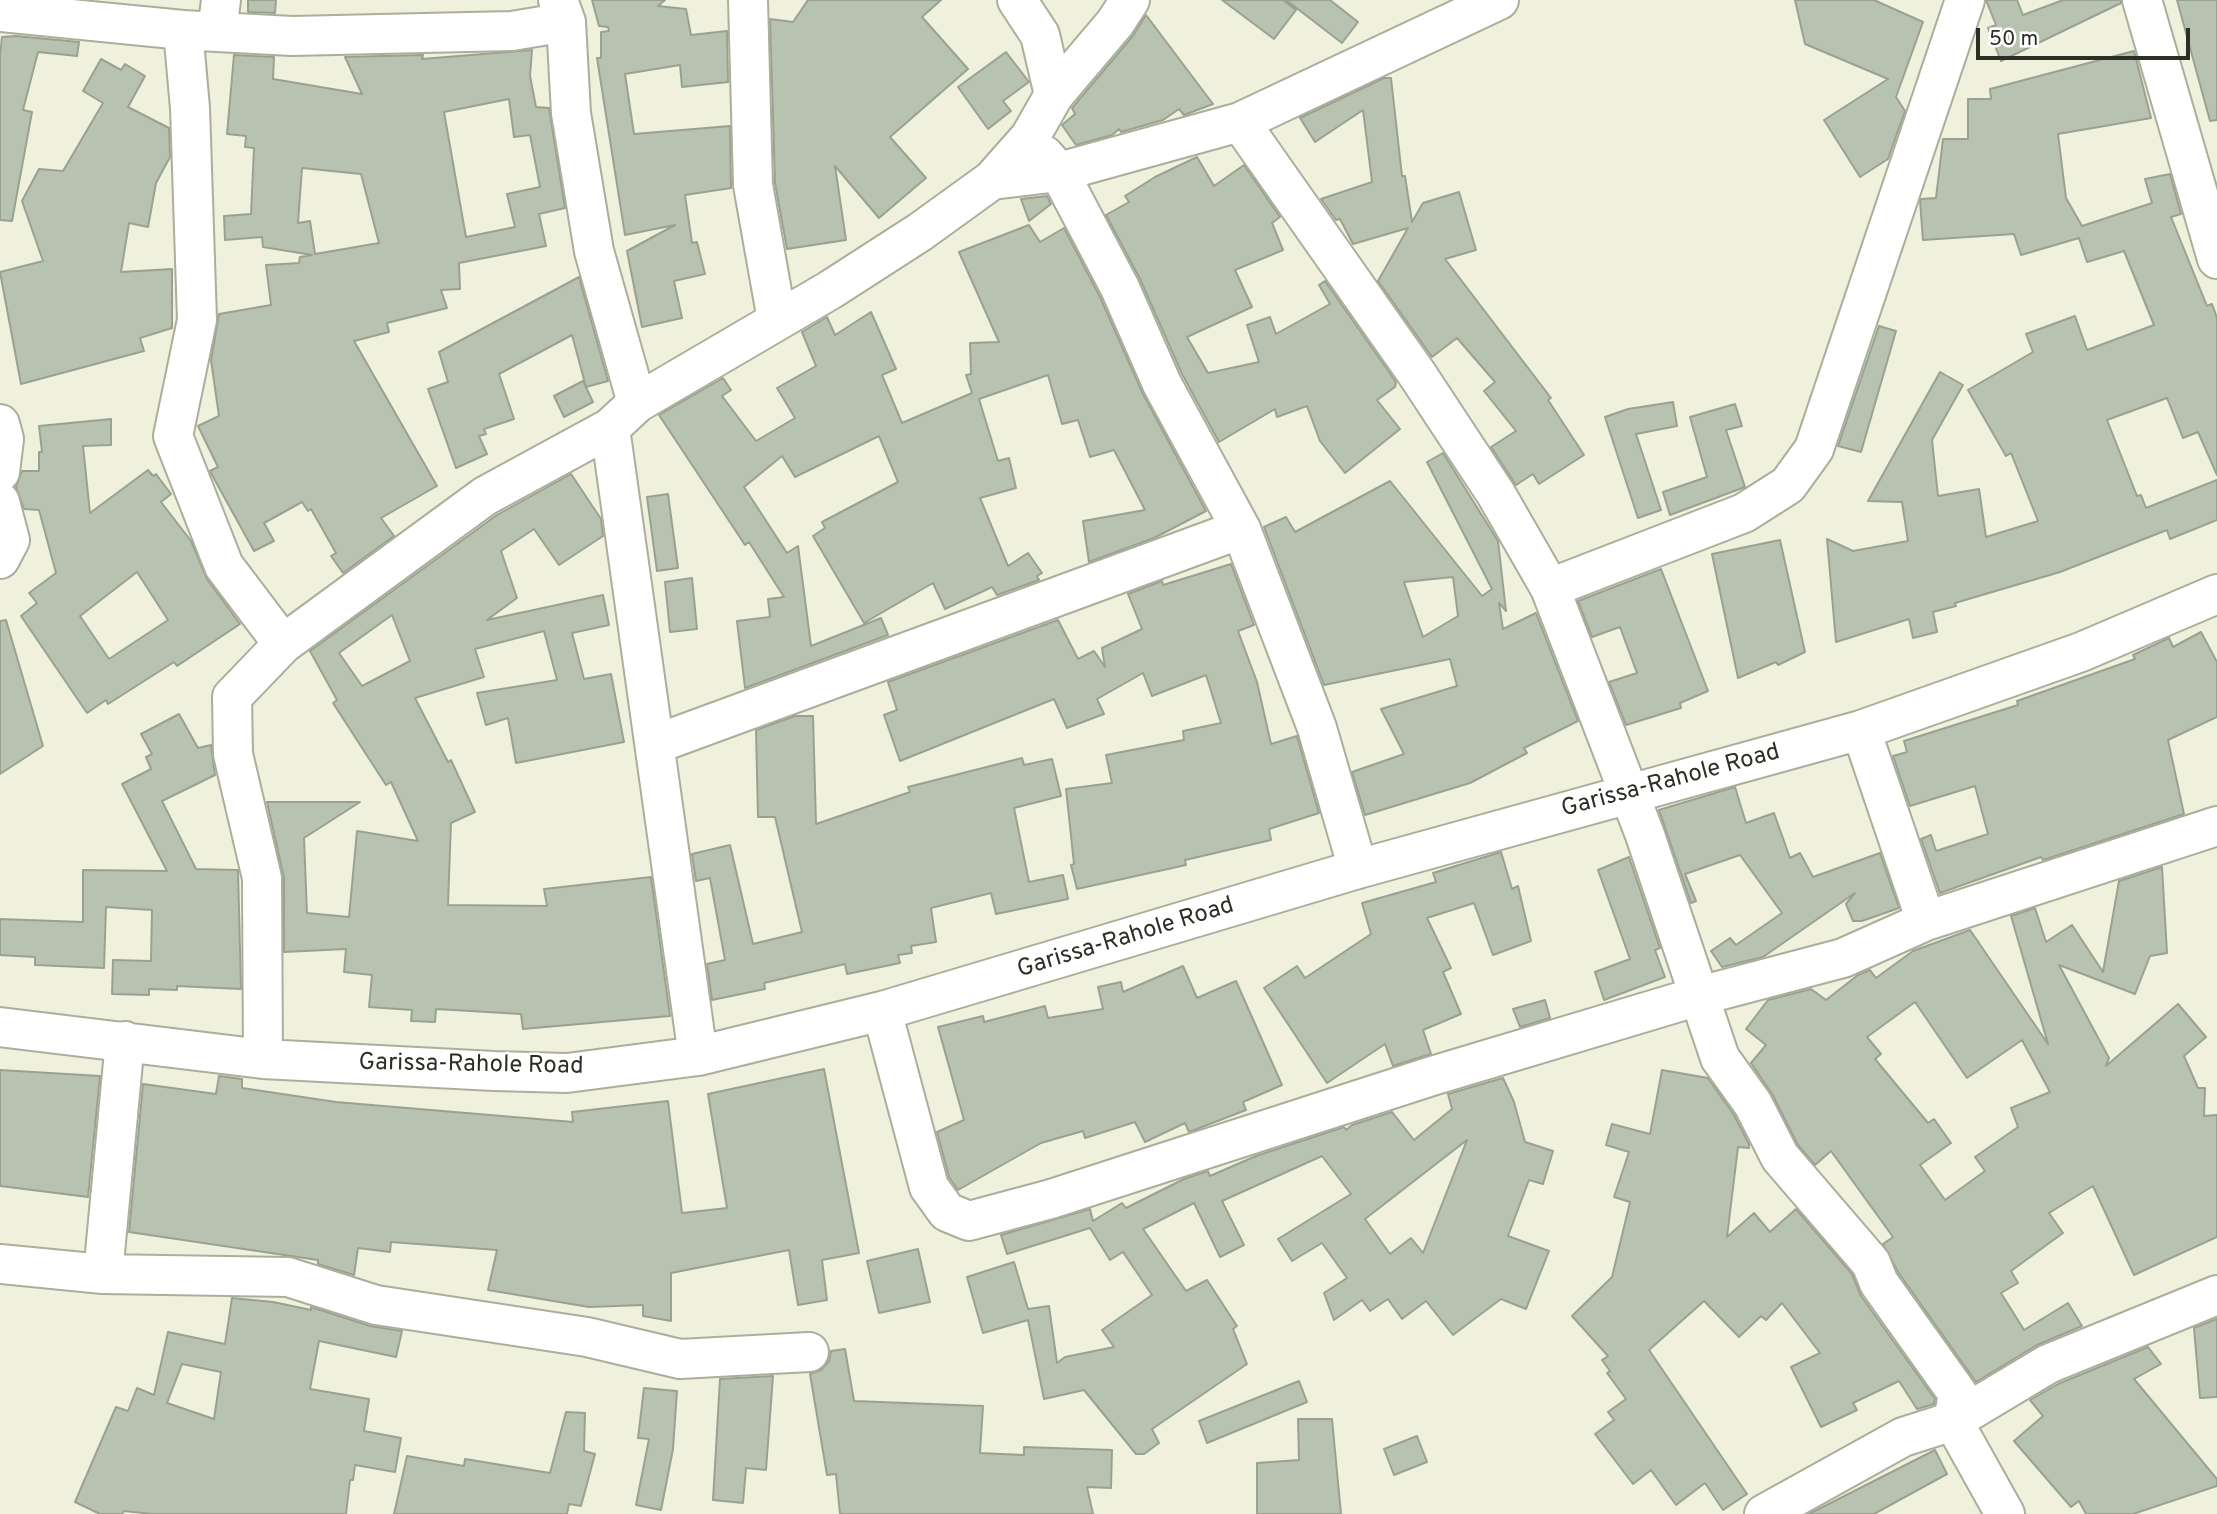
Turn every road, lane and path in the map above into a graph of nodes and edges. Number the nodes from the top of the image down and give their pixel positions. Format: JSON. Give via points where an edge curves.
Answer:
{"nodes":[{"id":1,"x":748,"y":0,"type":"edge"},
{"id":2,"x":1017,"y":0,"type":"edge"},
{"id":3,"x":1130,"y":0,"type":"edge"},
{"id":4,"x":1499,"y":0,"type":"edge"},
{"id":5,"x":1965,"y":0,"type":"edge"},
{"id":6,"x":2143,"y":0,"type":"edge"},
{"id":7,"x":562,"y":11,"type":"edge"},
{"id":8,"x":0,"y":12,"type":"edge"},
{"id":9,"x":207,"y":21,"type":"edge"},
{"id":10,"x":1054,"y":95,"type":"junction"},
{"id":11,"x":1240,"y":122,"type":"junction"},
{"id":12,"x":1030,"y":137,"type":"junction"},
{"id":13,"x":2202,"y":152,"type":"edge"},
{"id":14,"x":1059,"y":172,"type":"junction"},
{"id":15,"x":992,"y":180,"type":"junction"},
{"id":16,"x":2217,"y":259,"type":"edge"},
{"id":17,"x":776,"y":320,"type":"junction"},
{"id":18,"x":637,"y":403,"type":"junction"},
{"id":19,"x":0,"y":424,"type":"edge"},
{"id":20,"x":610,"y":428,"type":"junction"},
{"id":21,"x":0,"y":472,"type":"edge"},
{"id":22,"x":0,"y":502,"type":"edge"},
{"id":23,"x":1241,"y":529,"type":"junction"},
{"id":24,"x":0,"y":559,"type":"edge"},
{"id":25,"x":1550,"y":588,"type":"junction"},
{"id":26,"x":2217,"y":594,"type":"edge"},
{"id":27,"x":284,"y":644,"type":"junction"},
{"id":28,"x":1861,"y":730,"type":"junction"},
{"id":29,"x":656,"y":744,"type":"junction"},
{"id":30,"x":1629,"y":794,"type":"junction"},
{"id":31,"x":2217,"y":826,"type":"edge"},
{"id":32,"x":1358,"y":869,"type":"junction"},
{"id":33,"x":1926,"y":920,"type":"junction"},
{"id":34,"x":1699,"y":996,"type":"junction"},
{"id":35,"x":882,"y":1011,"type":"junction"},
{"id":36,"x":0,"y":1027,"type":"edge"},
{"id":37,"x":125,"y":1041,"type":"junction"},
{"id":38,"x":698,"y":1056,"type":"junction"},
{"id":39,"x":263,"y":1059,"type":"junction"},
{"id":40,"x":0,"y":1264,"type":"edge"},
{"id":41,"x":103,"y":1273,"type":"junction"},
{"id":42,"x":2217,"y":1295,"type":"edge"},
{"id":43,"x":809,"y":1352,"type":"dead end"},
{"id":44,"x":1954,"y":1422,"type":"junction"},
{"id":45,"x":1764,"y":1514,"type":"edge"},
{"id":46,"x":2005,"y":1514,"type":"edge"}],
"edges":[{"from":1,"to":17,"type":"street","via":[[753,185]]},
{"from":2,"to":10,"type":"street","via":[[1040,35]]},
{"from":3,"to":10,"type":"street"},
{"from":4,"to":11,"type":"street"},
{"from":5,"to":25,"type":"street","via":[[1814,449],[1788,485],[1744,513]]},
{"from":6,"to":13,"type":"street"},
{"from":7,"to":9,"type":"street","via":[[512,31],[292,36]]},
{"from":7,"to":18,"type":"street","via":[[571,113],[593,251]]},
{"from":8,"to":9,"type":"street"},
{"from":9,"to":27,"type":"street","via":[[190,108],[197,320],[173,436],[224,566]]},
{"from":10,"to":12,"type":"street"},
{"from":11,"to":14,"type":"street"},
{"from":11,"to":25,"type":"street","via":[[1417,374],[1496,494]]},
{"from":12,"to":14,"type":"street"},
{"from":12,"to":15,"type":"street"},
{"from":13,"to":16,"type":"street"},
{"from":14,"to":15,"type":"street"},
{"from":14,"to":23,"type":"street","via":[[1120,288],[1162,384]]},
{"from":15,"to":17,"type":"street","via":[[920,232]]},
{"from":17,"to":18,"type":"street"},
{"from":18,"to":20,"type":"street"},
{"from":19,"to":21,"type":"street","via":[[4,439]]},
{"from":20,"to":27,"type":"street","via":[[485,496]]},
{"from":20,"to":29,"type":"street"},
{"from":22,"to":24,"type":"street","via":[[10,540]]},
{"from":23,"to":29,"type":"street"},
{"from":23,"to":32,"type":"street","via":[[1317,728]]},
{"from":25,"to":30,"type":"street"},
{"from":26,"to":28,"type":"street","name":"Garissa-Rahole Road","via":[[2081,652]]},
{"from":27,"to":39,"type":"street","via":[[232,697],[231,708],[233,754],[262,878]]},
{"from":28,"to":30,"type":"street","name":"Garissa-Rahole Road"},
{"from":28,"to":33,"type":"street"},
{"from":29,"to":38,"type":"street"},
{"from":30,"to":32,"type":"street","name":"Garissa-Rahole Road"},
{"from":30,"to":34,"type":"street"},
{"from":31,"to":33,"type":"street"},
{"from":32,"to":35,"type":"street","name":"Garissa-Rahole Road"},
{"from":33,"to":34,"type":"street","via":[[1843,958]]},
{"from":34,"to":35,"type":"street","via":[[970,1221],[947,1212],[929,1187]]},
{"from":34,"to":44,"type":"street","via":[[1720,1058],[1753,1104],[1780,1157],[1871,1263],[1879,1283],[1958,1394]]},
{"from":35,"to":38,"type":"street","name":"Garissa-Rahole Road"},
{"from":36,"to":37,"type":"street","name":"Garissa-Rahole Road"},
{"from":37,"to":39,"type":"street","name":"Garissa-Rahole Road"},
{"from":37,"to":41,"type":"street"},
{"from":38,"to":39,"type":"street","name":"Garissa-Rahole Road","via":[[567,1073]]},
{"from":40,"to":41,"type":"street"},
{"from":41,"to":43,"type":"street","via":[[288,1277],[376,1305],[586,1337],[680,1359]]},
{"from":42,"to":44,"type":"street","via":[[2048,1364]]},
{"from":44,"to":45,"type":"street","via":[[1903,1437]]},
{"from":44,"to":46,"type":"street"}]}
